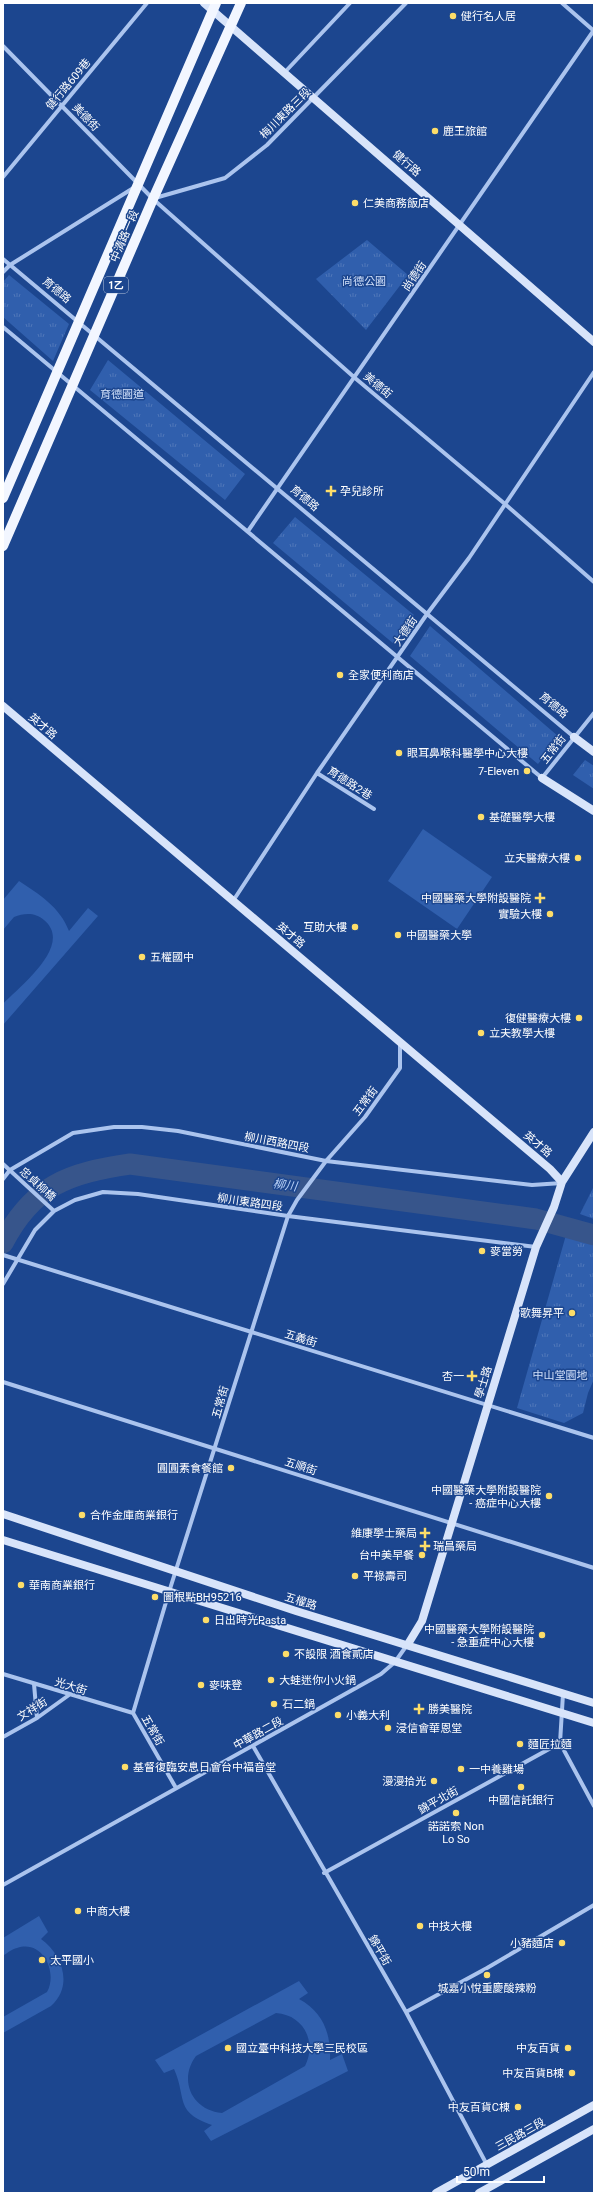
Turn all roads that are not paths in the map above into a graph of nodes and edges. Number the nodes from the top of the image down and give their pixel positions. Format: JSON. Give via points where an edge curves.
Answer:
{"nodes":[{"id":1,"x":147,"y":3,"type":"edge"},
{"id":2,"x":204,"y":3,"type":"edge"},
{"id":3,"x":241,"y":3,"type":"edge"},
{"id":4,"x":350,"y":3,"type":"edge"},
{"id":5,"x":406,"y":3,"type":"edge"},
{"id":6,"x":562,"y":3,"type":"edge"},
{"id":7,"x":214,"y":6,"type":"edge"},
{"id":8,"x":232,"y":26,"type":"junction"},
{"id":9,"x":594,"y":30,"type":"edge"},
{"id":10,"x":3,"y":46,"type":"edge"},
{"id":11,"x":284,"y":72,"type":"junction"},
{"id":12,"x":314,"y":98,"type":"junction"},
{"id":13,"x":62,"y":105,"type":"junction"},
{"id":14,"x":3,"y":177,"type":"edge"},
{"id":15,"x":138,"y":184,"type":"junction"},
{"id":16,"x":153,"y":199,"type":"junction"},
{"id":17,"x":459,"y":224,"type":"junction"},
{"id":18,"x":3,"y":259,"type":"edge"},
{"id":19,"x":10,"y":265,"type":"junction"},
{"id":20,"x":3,"y":272,"type":"edge"},
{"id":21,"x":78,"y":322,"type":"junction"},
{"id":22,"x":3,"y":327,"type":"edge"},
{"id":23,"x":94,"y":335,"type":"junction"},
{"id":24,"x":594,"y":342,"type":"edge"},
{"id":25,"x":57,"y":372,"type":"junction"},
{"id":26,"x":594,"y":372,"type":"edge"},
{"id":27,"x":355,"y":378,"type":"junction"},
{"id":28,"x":73,"y":385,"type":"junction"},
{"id":29,"x":278,"y":489,"type":"junction"},
{"id":30,"x":3,"y":498,"type":"edge"},
{"id":31,"x":505,"y":504,"type":"junction"},
{"id":32,"x":248,"y":531,"type":"junction"},
{"id":33,"x":3,"y":546,"type":"edge"},
{"id":34,"x":594,"y":582,"type":"edge"},
{"id":35,"x":427,"y":614,"type":"junction"},
{"id":36,"x":398,"y":657,"type":"junction"},
{"id":37,"x":3,"y":706,"type":"edge"},
{"id":38,"x":594,"y":712,"type":"edge"},
{"id":39,"x":574,"y":737,"type":"junction"},
{"id":40,"x":594,"y":752,"type":"edge"},
{"id":41,"x":317,"y":773,"type":"junction"},
{"id":42,"x":542,"y":778,"type":"junction"},
{"id":43,"x":374,"y":809,"type":"dead end"},
{"id":44,"x":594,"y":811,"type":"edge"},
{"id":45,"x":233,"y":900,"type":"junction"},
{"id":46,"x":400,"y":1042,"type":"junction"},
{"id":47,"x":594,"y":1132,"type":"edge"},
{"id":48,"x":326,"y":1162,"type":"junction"},
{"id":49,"x":3,"y":1164,"type":"edge"},
{"id":50,"x":10,"y":1170,"type":"junction"},
{"id":51,"x":3,"y":1179,"type":"edge"},
{"id":52,"x":562,"y":1182,"type":"junction"},
{"id":53,"x":54,"y":1211,"type":"junction"},
{"id":54,"x":288,"y":1216,"type":"junction"},
{"id":55,"x":536,"y":1247,"type":"junction"},
{"id":56,"x":4,"y":1256,"type":"edge"},
{"id":57,"x":17,"y":1259,"type":"junction"},
{"id":58,"x":3,"y":1284,"type":"edge"},
{"id":59,"x":251,"y":1331,"type":"junction"},
{"id":60,"x":3,"y":1382,"type":"edge"},
{"id":61,"x":488,"y":1405,"type":"junction"},
{"id":62,"x":594,"y":1438,"type":"edge"},
{"id":63,"x":216,"y":1448,"type":"junction"},
{"id":64,"x":3,"y":1514,"type":"edge"},
{"id":65,"x":452,"y":1523,"type":"junction"},
{"id":66,"x":3,"y":1540,"type":"edge"},
{"id":67,"x":594,"y":1568,"type":"edge"},
{"id":68,"x":176,"y":1571,"type":"junction"},
{"id":69,"x":169,"y":1592,"type":"junction"},
{"id":70,"x":408,"y":1644,"type":"junction"},
{"id":71,"x":395,"y":1662,"type":"junction"},
{"id":72,"x":3,"y":1674,"type":"edge"},
{"id":73,"x":34,"y":1684,"type":"junction"},
{"id":74,"x":563,"y":1694,"type":"junction"},
{"id":75,"x":69,"y":1695,"type":"junction"},
{"id":76,"x":594,"y":1703,"type":"edge"},
{"id":77,"x":133,"y":1714,"type":"junction"},
{"id":78,"x":562,"y":1714,"type":"junction"},
{"id":79,"x":36,"y":1718,"type":"junction"},
{"id":80,"x":594,"y":1723,"type":"edge"},
{"id":81,"x":3,"y":1737,"type":"edge"},
{"id":82,"x":560,"y":1743,"type":"junction"},
{"id":83,"x":253,"y":1746,"type":"junction"},
{"id":84,"x":176,"y":1788,"type":"junction"},
{"id":85,"x":594,"y":1806,"type":"edge"},
{"id":86,"x":324,"y":1873,"type":"junction"},
{"id":87,"x":3,"y":1885,"type":"edge"},
{"id":88,"x":594,"y":1905,"type":"edge"},
{"id":89,"x":406,"y":2012,"type":"junction"},
{"id":90,"x":594,"y":2105,"type":"edge"},
{"id":91,"x":594,"y":2129,"type":"edge"},
{"id":92,"x":487,"y":2165,"type":"junction"},
{"id":93,"x":436,"y":2193,"type":"edge"},
{"id":94,"x":479,"y":2193,"type":"edge"}],
"edges":[{"from":1,"to":13,"type":"street","name":"健行路609巷"},
{"from":2,"to":7,"type":"street","name":"健行路"},
{"from":3,"to":8,"type":"main road","name":"中清路一段","number":"1乙"},
{"from":4,"to":11,"type":"street"},
{"from":5,"to":12,"type":"street","name":"梅川東路三段"},
{"from":6,"to":9,"type":"street"},
{"from":7,"to":8,"type":"street","name":"健行路"},
{"from":7,"to":15,"type":"main road","name":"中清路一段","number":"1乙"},
{"from":8,"to":11,"type":"street","name":"健行路"},
{"from":8,"to":16,"type":"main road","name":"中清路一段","number":"1乙"},
{"from":9,"to":17,"type":"street","name":"尚德街"},
{"from":10,"to":13,"type":"street","name":"美德街"},
{"from":11,"to":12,"type":"street","name":"健行路"},
{"from":12,"to":16,"type":"street","name":"梅川東路三段","via":[[267,145],[225,178]]},
{"from":12,"to":17,"type":"street","name":"健行路"},
{"from":13,"to":14,"type":"street","name":"健行路609巷"},
{"from":13,"to":15,"type":"street","name":"美德街"},
{"from":15,"to":16,"type":"street","name":"美德街"},
{"from":15,"to":19,"type":"street"},
{"from":15,"to":21,"type":"main road","name":"中清路一段","number":"1乙"},
{"from":16,"to":23,"type":"main road","name":"中清路一段","number":"1乙"},
{"from":16,"to":27,"type":"street","name":"美德街"},
{"from":17,"to":24,"type":"street","name":"健行路"},
{"from":17,"to":27,"type":"street","name":"尚德街"},
{"from":18,"to":19,"type":"street","name":"育德路"},
{"from":19,"to":20,"type":"street"},
{"from":19,"to":21,"type":"street","name":"育德路"},
{"from":21,"to":23,"type":"street","name":"育德路"},
{"from":21,"to":25,"type":"main road","name":"中清路一段","number":"1乙"},
{"from":22,"to":25,"type":"street"},
{"from":23,"to":28,"type":"main road","name":"中清路一段","number":"1乙"},
{"from":23,"to":29,"type":"street","name":"育德路"},
{"from":25,"to":28,"type":"street"},
{"from":25,"to":30,"type":"main road","name":"中清路一段","number":"1乙","via":[[9,478]]},
{"from":26,"to":31,"type":"street","name":"大德街"},
{"from":27,"to":29,"type":"street","name":"尚德街"},
{"from":27,"to":31,"type":"street","name":"美德街"},
{"from":28,"to":32,"type":"street"},
{"from":28,"to":33,"type":"main road","name":"中清路一段","number":"1乙"},
{"from":29,"to":32,"type":"street","name":"尚德街"},
{"from":29,"to":35,"type":"street","name":"育德路"},
{"from":31,"to":34,"type":"street","name":"美德街"},
{"from":31,"to":35,"type":"street","name":"大德街"},
{"from":32,"to":36,"type":"street"},
{"from":35,"to":36,"type":"street","name":"大德街"},
{"from":35,"to":39,"type":"street","name":"育德路"},
{"from":36,"to":41,"type":"street","name":"大德街"},
{"from":36,"to":42,"type":"street"},
{"from":37,"to":45,"type":"street","name":"英才路"},
{"from":38,"to":39,"type":"street","name":"五常街"},
{"from":39,"to":40,"type":"street","name":"育德路"},
{"from":39,"to":42,"type":"street","name":"五常街"},
{"from":41,"to":43,"type":"street","name":"育德路2巷"},
{"from":41,"to":45,"type":"street","name":"大德街"},
{"from":42,"to":44,"type":"street"},
{"from":45,"to":46,"type":"street","name":"英才路"},
{"from":46,"to":48,"type":"street","name":"五常街","via":[[400,1068],[365,1117]]},
{"from":46,"to":52,"type":"street","name":"英才路"},
{"from":47,"to":52,"type":"street","name":"學士路"},
{"from":48,"to":50,"type":"street","name":"柳川西路四段","via":[[178,1132],[142,1127],[114,1127],[73,1133]]},
{"from":48,"to":52,"type":"street","name":"柳川西路四段","via":[[532,1185]]},
{"from":48,"to":54,"type":"street","name":"五常街"},
{"from":49,"to":50,"type":"street","name":"忠貞柳橋"},
{"from":50,"to":51,"type":"street","name":"柳川西路四段"},
{"from":50,"to":53,"type":"street","name":"忠貞柳橋"},
{"from":52,"to":55,"type":"street","name":"學士路"},
{"from":53,"to":54,"type":"street","name":"柳川東路四段","via":[[75,1200],[103,1192],[138,1194]]},
{"from":53,"to":57,"type":"street","name":"柳川東路四段","via":[[35,1230]]},
{"from":54,"to":55,"type":"street","name":"柳川東路四段"},
{"from":54,"to":59,"type":"street","name":"五常街"},
{"from":55,"to":61,"type":"street","name":"學士路"},
{"from":56,"to":57,"type":"street","name":"五義街"},
{"from":57,"to":58,"type":"street","name":"柳川東路四段"},
{"from":57,"to":59,"type":"street","name":"五義街"},
{"from":59,"to":61,"type":"street","name":"五義街"},
{"from":59,"to":63,"type":"street","name":"五常街"},
{"from":60,"to":63,"type":"street","name":"五順街"},
{"from":61,"to":62,"type":"street","name":"五義街"},
{"from":61,"to":65,"type":"street","name":"學士路"},
{"from":63,"to":65,"type":"street","name":"五順街"},
{"from":63,"to":68,"type":"street","name":"五常街"},
{"from":64,"to":68,"type":"street","name":"五權路"},
{"from":65,"to":67,"type":"street","name":"五順街"},
{"from":65,"to":70,"type":"street","name":"學士路","via":[[422,1621]]},
{"from":66,"to":69,"type":"street"},
{"from":68,"to":69,"type":"street","name":"五常街"},
{"from":68,"to":70,"type":"street","name":"五權路","via":[[296,1611]]},
{"from":69,"to":71,"type":"street"},
{"from":69,"to":77,"type":"street","name":"五常街"},
{"from":70,"to":71,"type":"street","name":"中華路二段"},
{"from":70,"to":74,"type":"street","name":"五權路"},
{"from":71,"to":78,"type":"street"},
{"from":71,"to":83,"type":"street","name":"中華路二段","via":[[381,1674]]},
{"from":72,"to":73,"type":"street","name":"光大街"},
{"from":73,"to":75,"type":"street","name":"光大街"},
{"from":73,"to":79,"type":"street"},
{"from":74,"to":76,"type":"street","name":"五權路"},
{"from":74,"to":78,"type":"street"},
{"from":75,"to":77,"type":"street","name":"光大街"},
{"from":75,"to":79,"type":"street","name":"文祥街"},
{"from":77,"to":84,"type":"street","name":"五常街"},
{"from":78,"to":80,"type":"street"},
{"from":78,"to":82,"type":"street"},
{"from":79,"to":81,"type":"street","name":"文祥街"},
{"from":82,"to":85,"type":"street"},
{"from":82,"to":86,"type":"street","name":"錦平北街"},
{"from":83,"to":84,"type":"street","name":"中華路二段"},
{"from":83,"to":86,"type":"street","name":"錦平街"},
{"from":84,"to":87,"type":"street","name":"中華路二段"},
{"from":86,"to":89,"type":"street","name":"錦平街"},
{"from":88,"to":89,"type":"street"},
{"from":89,"to":92,"type":"street","name":"錦平街"},
{"from":90,"to":92,"type":"street","name":"三民路三段"},
{"from":91,"to":94,"type":"street"},
{"from":92,"to":93,"type":"street","name":"三民路三段"}]}
